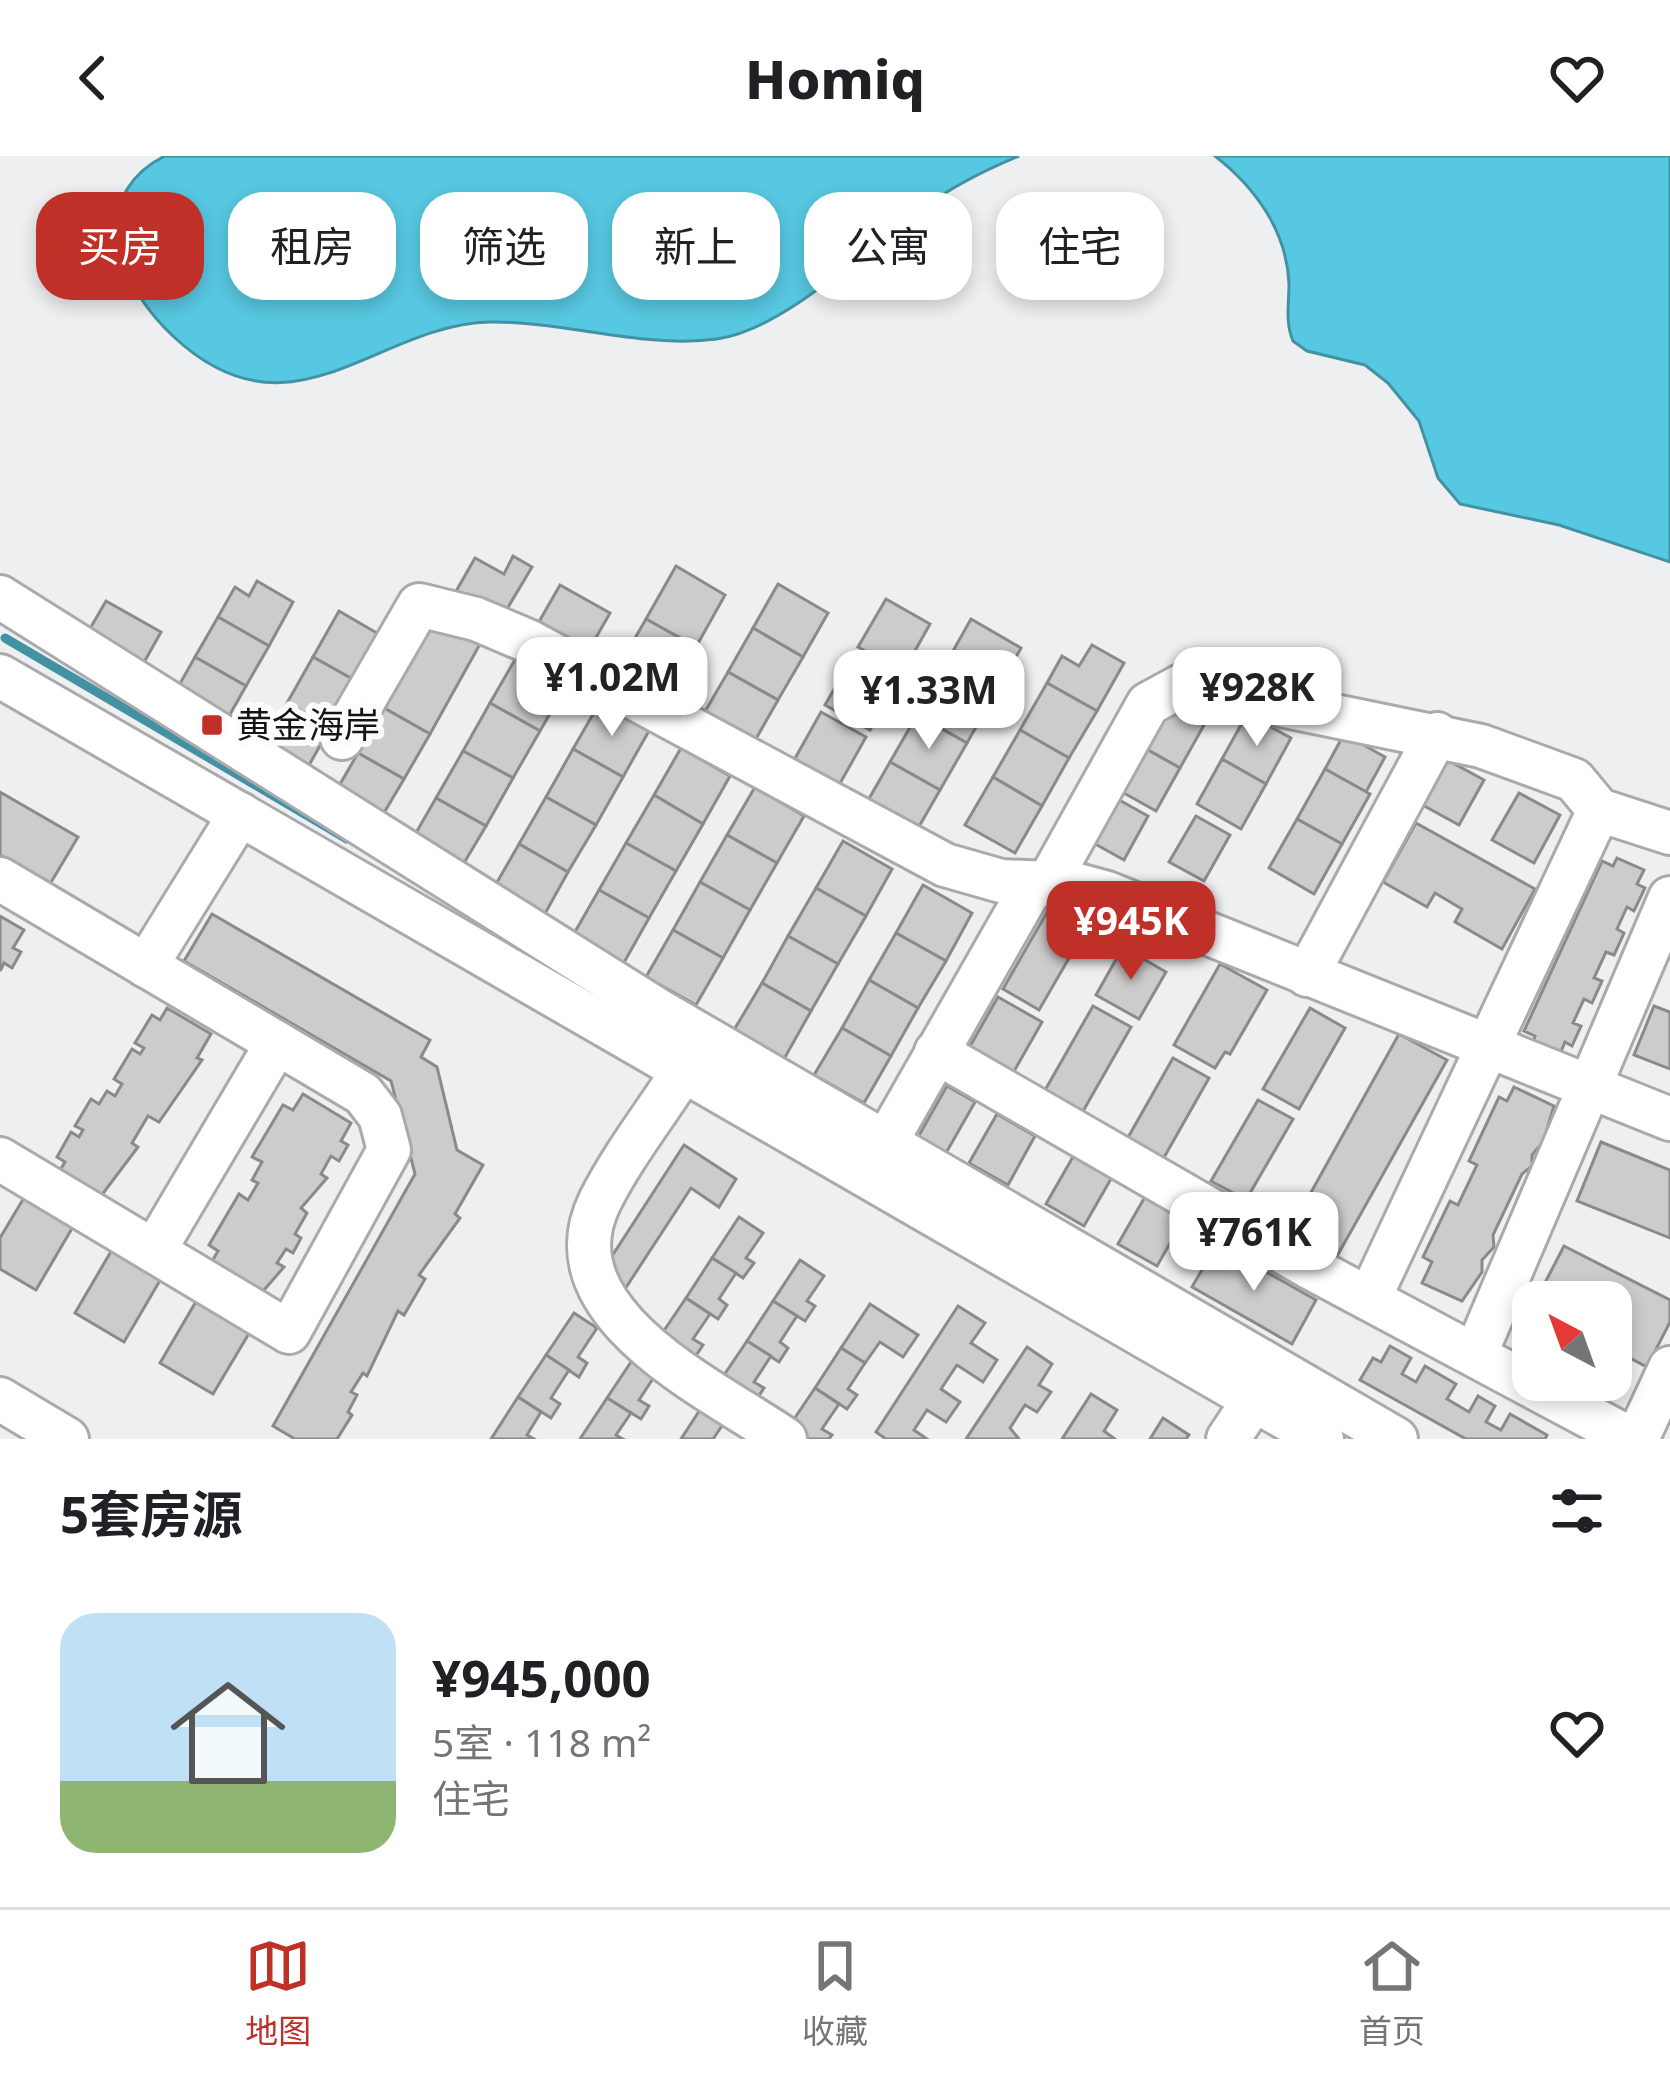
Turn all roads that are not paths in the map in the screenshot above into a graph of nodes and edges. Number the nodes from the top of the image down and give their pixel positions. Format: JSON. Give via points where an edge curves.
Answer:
{"nodes":[{"id":1,"x":0,"y":597,"type":"edge"},
{"id":2,"x":0,"y":676,"type":"edge"},
{"id":3,"x":1437,"y":734,"type":"junction"},
{"id":4,"x":342,"y":738,"type":"dead end"},
{"id":5,"x":1599,"y":810,"type":"junction"},
{"id":6,"x":240,"y":814,"type":"junction"},
{"id":7,"x":1670,"y":833,"type":"edge"},
{"id":8,"x":0,"y":879,"type":"edge"},
{"id":9,"x":1040,"y":886,"type":"junction"},
{"id":10,"x":1670,"y":898,"type":"edge"},
{"id":11,"x":146,"y":966,"type":"junction"},
{"id":12,"x":1307,"y":975,"type":"junction"},
{"id":13,"x":653,"y":1028,"type":"junction"},
{"id":14,"x":277,"y":1043,"type":"junction"},
{"id":15,"x":1487,"y":1047,"type":"junction"},
{"id":16,"x":936,"y":1052,"type":"junction"},
{"id":17,"x":686,"y":1068,"type":"junction"},
{"id":18,"x":1589,"y":1088,"type":"junction"},
{"id":19,"x":1670,"y":1119,"type":"edge"},
{"id":20,"x":886,"y":1142,"type":"junction"},
{"id":21,"x":0,"y":1160,"type":"edge"},
{"id":22,"x":154,"y":1251,"type":"junction"},
{"id":23,"x":1370,"y":1297,"type":"junction"},
{"id":24,"x":1476,"y":1353,"type":"junction"},
{"id":25,"x":1670,"y":1368,"type":"edge"},
{"id":26,"x":0,"y":1400,"type":"edge"},
{"id":27,"x":1254,"y":1400,"type":"junction"},
{"id":28,"x":67,"y":1439,"type":"edge"},
{"id":29,"x":785,"y":1439,"type":"edge"},
{"id":30,"x":1228,"y":1439,"type":"edge"},
{"id":31,"x":1322,"y":1439,"type":"edge"},
{"id":32,"x":1396,"y":1439,"type":"edge"},
{"id":33,"x":1634,"y":1439,"type":"edge"}],
"edges":[{"from":1,"to":13,"type":"street"},
{"from":2,"to":6,"type":"street"},
{"from":3,"to":5,"type":"street","via":[[1574,780]]},
{"from":3,"to":9,"type":"street","via":[[1170,688],[1148,704]]},
{"from":3,"to":12,"type":"street"},
{"from":4,"to":9,"type":"street","via":[[419,605],[448,611],[528,641],[920,855]]},
{"from":5,"to":7,"type":"street"},
{"from":5,"to":15,"type":"street"},
{"from":6,"to":11,"type":"street"},
{"from":6,"to":13,"type":"street"},
{"from":8,"to":11,"type":"street"},
{"from":9,"to":12,"type":"street","via":[[1107,893]]},
{"from":9,"to":16,"type":"street"},
{"from":10,"to":18,"type":"street"},
{"from":11,"to":14,"type":"street"},
{"from":12,"to":15,"type":"street"},
{"from":13,"to":17,"type":"street"},
{"from":13,"to":20,"type":"street"},
{"from":14,"to":22,"type":"street"},
{"from":14,"to":22,"type":"street","via":[[363,1094],[380,1116],[388,1150],[290,1332]]},
{"from":15,"to":18,"type":"street"},
{"from":15,"to":23,"type":"street"},
{"from":16,"to":20,"type":"street"},
{"from":16,"to":23,"type":"street"},
{"from":17,"to":27,"type":"street"},
{"from":17,"to":29,"type":"street","via":[[600,1201],[590,1230],[598,1288],[634,1337]]},
{"from":18,"to":19,"type":"street"},
{"from":18,"to":24,"type":"street"},
{"from":20,"to":32,"type":"street"},
{"from":21,"to":22,"type":"street"},
{"from":23,"to":24,"type":"street"},
{"from":24,"to":33,"type":"street"},
{"from":25,"to":33,"type":"street"},
{"from":26,"to":28,"type":"street"},
{"from":27,"to":30,"type":"street"},
{"from":27,"to":31,"type":"street"}]}
